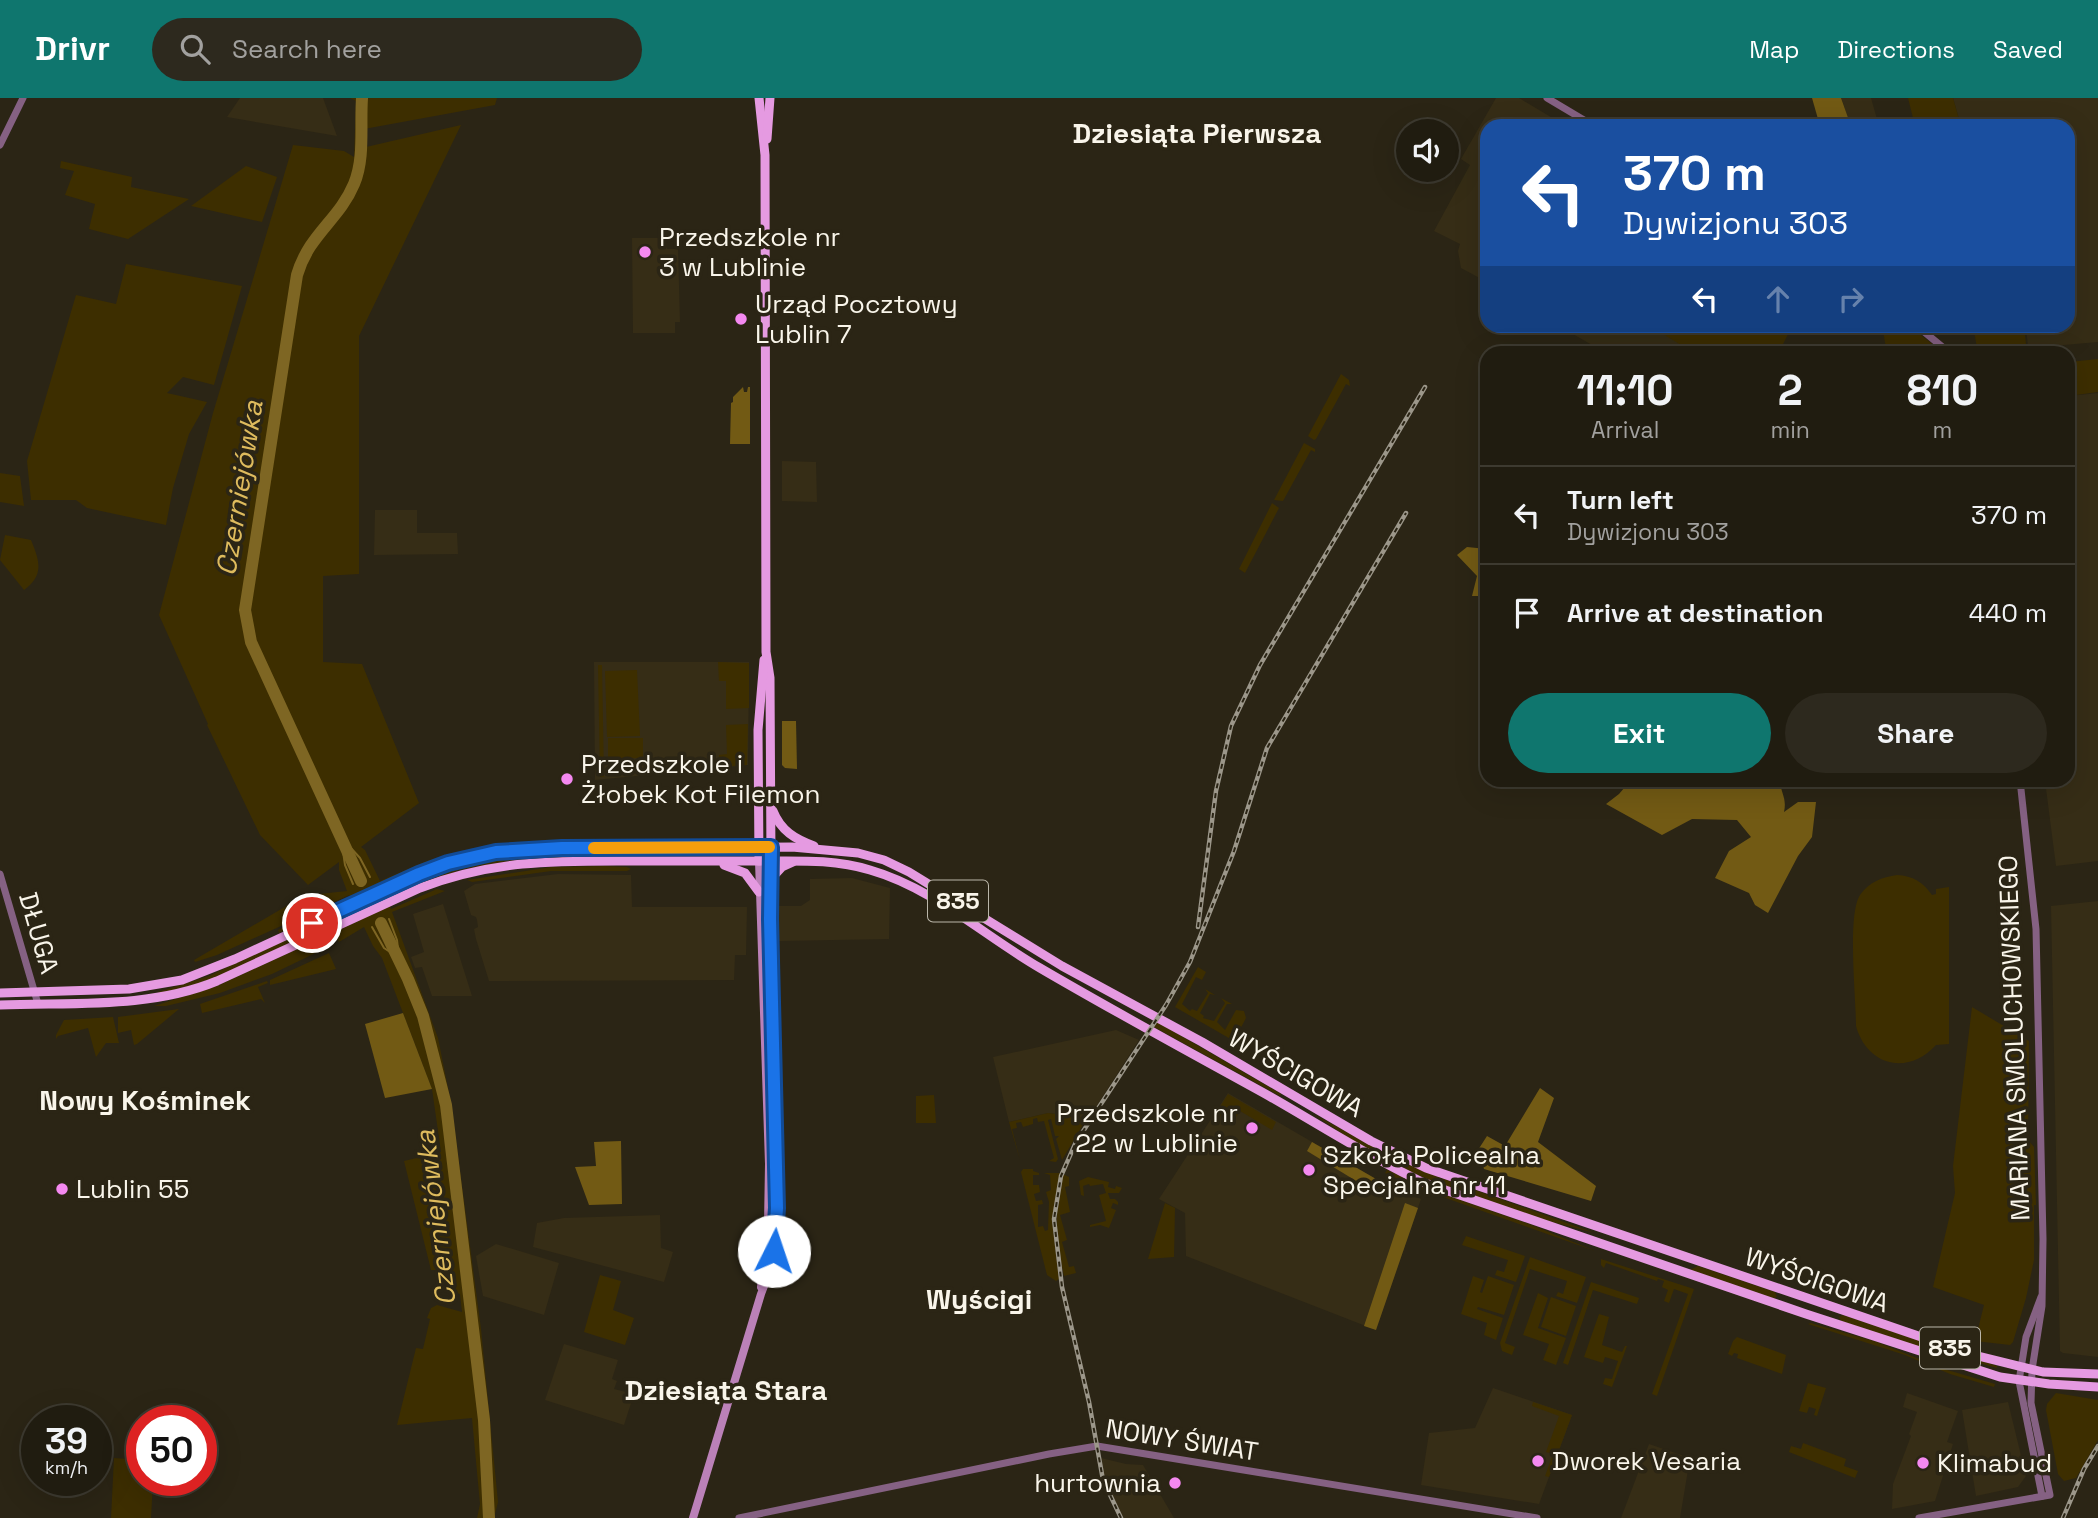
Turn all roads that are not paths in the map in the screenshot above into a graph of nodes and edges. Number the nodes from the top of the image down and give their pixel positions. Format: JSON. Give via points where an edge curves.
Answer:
{"nodes":[{"id":1,"x":23,"y":98,"type":"edge"},
{"id":2,"x":760,"y":98,"type":"edge"},
{"id":3,"x":770,"y":98,"type":"edge"},
{"id":4,"x":1547,"y":98,"type":"edge"},
{"id":5,"x":1582,"y":119,"type":"edge"},
{"id":6,"x":0,"y":145,"type":"edge"},
{"id":7,"x":765,"y":155,"type":"junction"},
{"id":8,"x":1926,"y":333,"type":"edge"},
{"id":9,"x":1941,"y":346,"type":"edge"},
{"id":10,"x":766,"y":652,"type":"junction"},
{"id":11,"x":2021,"y":787,"type":"edge"},
{"id":12,"x":771,"y":805,"type":"junction"},
{"id":13,"x":758,"y":822,"type":"junction"},
{"id":14,"x":744,"y":847,"type":"junction"},
{"id":15,"x":759,"y":847,"type":"junction"},
{"id":16,"x":771,"y":847,"type":"junction"},
{"id":17,"x":822,"y":848,"type":"junction"},
{"id":18,"x":796,"y":860,"type":"junction"},
{"id":19,"x":698,"y":861,"type":"junction"},
{"id":20,"x":759,"y":861,"type":"junction"},
{"id":21,"x":771,"y":861,"type":"junction"},
{"id":22,"x":0,"y":874,"type":"edge"},
{"id":23,"x":770,"y":880,"type":"junction"},
{"id":24,"x":759,"y":892,"type":"junction"},
{"id":25,"x":34,"y":991,"type":"junction"},
{"id":26,"x":0,"y":993,"type":"edge"},
{"id":27,"x":38,"y":1004,"type":"junction"},
{"id":28,"x":0,"y":1005,"type":"edge"},
{"id":29,"x":761,"y":1294,"type":"junction"},
{"id":30,"x":2043,"y":1294,"type":"junction"},
{"id":31,"x":2021,"y":1368,"type":"junction"},
{"id":32,"x":2032,"y":1370,"type":"junction"},
{"id":33,"x":2098,"y":1374,"type":"edge"},
{"id":34,"x":2019,"y":1381,"type":"junction"},
{"id":35,"x":2031,"y":1382,"type":"junction"},
{"id":36,"x":2098,"y":1387,"type":"edge"},
{"id":37,"x":2046,"y":1496,"type":"junction"},
{"id":38,"x":693,"y":1518,"type":"edge"},
{"id":39,"x":739,"y":1518,"type":"edge"},
{"id":40,"x":1537,"y":1518,"type":"edge"},
{"id":41,"x":1919,"y":1518,"type":"edge"}],
"edges":[{"from":1,"to":6,"type":"street"},
{"from":2,"to":7,"type":"main road"},
{"from":3,"to":7,"type":"main road"},
{"from":4,"to":5,"type":"street"},
{"from":7,"to":10,"type":"main road"},
{"from":8,"to":9,"type":"street"},
{"from":10,"to":12,"type":"main road"},
{"from":10,"to":13,"type":"main road","via":[[758,718]]},
{"from":11,"to":30,"type":"street","name":"MARIANA SMOLUCHOWSKIEGO","via":[[2036,929]]},
{"from":12,"to":16,"type":"main road"},
{"from":12,"to":17,"type":"main road","number":"835","via":[[784,830]]},
{"from":13,"to":14,"type":"main road"},
{"from":13,"to":15,"type":"main road"},
{"from":14,"to":15,"type":"main road","name":"WYŚCIGOWA"},
{"from":14,"to":25,"type":"main road","name":"WYŚCIGOWA","via":[[510,850],[448,863],[181,980],[129,989]]},
{"from":15,"to":16,"type":"main road","name":"WYŚCIGOWA"},
{"from":15,"to":20,"type":"main road"},
{"from":16,"to":17,"type":"main road","name":"WYŚCIGOWA","number":"835"},
{"from":16,"to":21,"type":"main road"},
{"from":17,"to":31,"type":"main road","name":"WYŚCIGOWA","number":"835","via":[[871,856],[909,872],[1062,966],[1426,1168]]},
{"from":18,"to":21,"type":"main road","name":"WYŚCIGOWA","number":"835"},
{"from":18,"to":23,"type":"main road"},
{"from":18,"to":34,"type":"main road","name":"WYŚCIGOWA","number":"835","via":[[868,869],[934,898],[1037,967],[1422,1182],[1806,1314]]},
{"from":19,"to":20,"type":"main road"},
{"from":19,"to":24,"type":"main road","via":[[739,869]]},
{"from":19,"to":27,"type":"main road","via":[[549,862],[452,876],[183,993],[132,1001]]},
{"from":20,"to":21,"type":"main road","number":"835"},
{"from":20,"to":24,"type":"main road"},
{"from":21,"to":23,"type":"main road"},
{"from":22,"to":25,"type":"street","name":"DŁUGA"},
{"from":23,"to":29,"type":"main road","via":[[777,1208],[774,1251]]},
{"from":24,"to":29,"type":"main road","via":[[769,1164]]},
{"from":25,"to":26,"type":"main road","name":"WYŚCIGOWA"},
{"from":25,"to":27,"type":"street","name":"DŁUGA"},
{"from":27,"to":28,"type":"main road"},
{"from":29,"to":38,"type":"main road"},
{"from":30,"to":31,"type":"street","name":"MARIANA SMOLUCHOWSKIEGO","via":[[2026,1337]]},
{"from":30,"to":32,"type":"street","name":"MARIANA SMOLUCHOWSKIEGO"},
{"from":31,"to":32,"type":"main road","number":"835"},
{"from":31,"to":34,"type":"street","name":"MARIANA SMOLUCHOWSKIEGO"},
{"from":32,"to":33,"type":"main road","number":"835"},
{"from":32,"to":35,"type":"street","name":"MARIANA SMOLUCHOWSKIEGO"},
{"from":34,"to":35,"type":"main road","number":"835"},
{"from":34,"to":37,"type":"street","name":"MARIANA SMOLUCHOWSKIEGO"},
{"from":35,"to":36,"type":"main road","number":"835"},
{"from":35,"to":37,"type":"street","name":"MARIANA SMOLUCHOWSKIEGO"},
{"from":37,"to":41,"type":"street"},
{"from":39,"to":40,"type":"street","name":"NOWY ŚWIAT","via":[[1097,1446]]}]}
